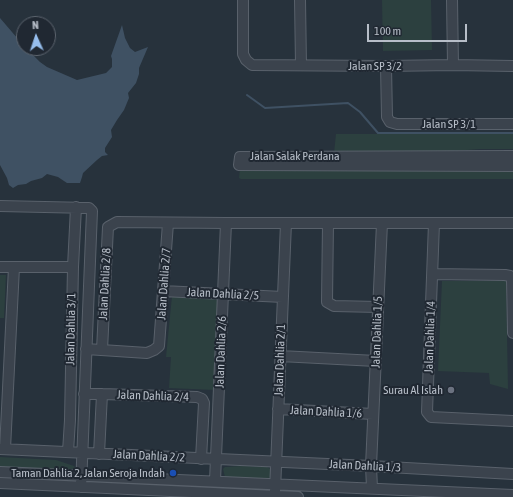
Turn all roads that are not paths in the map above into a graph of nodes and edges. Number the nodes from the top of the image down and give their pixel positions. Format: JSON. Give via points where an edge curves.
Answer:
{"nodes":[{"id":1,"x":243,"y":0,"type":"edge"},
{"id":2,"x":300,"y":0,"type":"edge"},
{"id":3,"x":452,"y":0,"type":"edge"},
{"id":4,"x":302,"y":65,"type":"junction"},
{"id":5,"x":453,"y":65,"type":"junction"},
{"id":6,"x":386,"y":66,"type":"junction"},
{"id":7,"x":513,"y":66,"type":"edge"},
{"id":8,"x":513,"y":124,"type":"edge"},
{"id":9,"x":513,"y":156,"type":"edge"},
{"id":10,"x":513,"y":166,"type":"edge"},
{"id":11,"x":0,"y":206,"type":"edge"},
{"id":12,"x":76,"y":207,"type":"junction"},
{"id":13,"x":168,"y":223,"type":"junction"},
{"id":14,"x":226,"y":223,"type":"junction"},
{"id":15,"x":286,"y":223,"type":"junction"},
{"id":16,"x":328,"y":223,"type":"junction"},
{"id":17,"x":382,"y":223,"type":"junction"},
{"id":18,"x":434,"y":223,"type":"junction"},
{"id":19,"x":513,"y":223,"type":"edge"},
{"id":20,"x":0,"y":267,"type":"edge"},
{"id":21,"x":14,"y":267,"type":"junction"},
{"id":22,"x":73,"y":267,"type":"junction"},
{"id":23,"x":433,"y":274,"type":"junction"},
{"id":24,"x":163,"y":291,"type":"junction"},
{"id":25,"x":223,"y":294,"type":"junction"},
{"id":26,"x":283,"y":297,"type":"junction"},
{"id":27,"x":378,"y":307,"type":"junction"},
{"id":28,"x":0,"y":327,"type":"edge"},
{"id":29,"x":11,"y":328,"type":"junction"},
{"id":30,"x":513,"y":333,"type":"edge"},
{"id":31,"x":86,"y":349,"type":"junction"},
{"id":32,"x":102,"y":350,"type":"junction"},
{"id":33,"x":280,"y":356,"type":"junction"},
{"id":34,"x":376,"y":361,"type":"junction"},
{"id":35,"x":4,"y":386,"type":"edge"},
{"id":36,"x":84,"y":394,"type":"junction"},
{"id":37,"x":105,"y":394,"type":"junction"},
{"id":38,"x":278,"y":409,"type":"junction"},
{"id":39,"x":373,"y":414,"type":"junction"},
{"id":40,"x":513,"y":421,"type":"edge"},
{"id":41,"x":3,"y":449,"type":"edge"},
{"id":42,"x":68,"y":452,"type":"junction"},
{"id":43,"x":82,"y":453,"type":"junction"},
{"id":44,"x":99,"y":454,"type":"junction"},
{"id":45,"x":201,"y":459,"type":"junction"},
{"id":46,"x":216,"y":459,"type":"junction"},
{"id":47,"x":276,"y":462,"type":"junction"},
{"id":48,"x":371,"y":466,"type":"junction"},
{"id":49,"x":0,"y":472,"type":"edge"},
{"id":50,"x":513,"y":474,"type":"edge"},
{"id":51,"x":81,"y":475,"type":"junction"},
{"id":52,"x":215,"y":481,"type":"junction"},
{"id":53,"x":0,"y":483,"type":"edge"},
{"id":54,"x":275,"y":484,"type":"junction"},
{"id":55,"x":81,"y":487,"type":"junction"},
{"id":56,"x":372,"y":488,"type":"junction"},
{"id":57,"x":513,"y":495,"type":"edge"},
{"id":58,"x":275,"y":496,"type":"junction"},
{"id":59,"x":298,"y":497,"type":"edge"}],
"edges":[{"from":1,"to":4,"type":"street","name":"Jalan SP 3/2","via":[[243,54],[246,60],[252,65]]},
{"from":2,"to":4,"type":"street"},
{"from":3,"to":5,"type":"street"},
{"from":4,"to":6,"type":"street","name":"Jalan SP 3/2"},
{"from":5,"to":6,"type":"street","name":"Jalan SP 3/2"},
{"from":5,"to":7,"type":"street","name":"Jalan SP 3/2"},
{"from":6,"to":8,"type":"street","name":"Jalan SP 3/1","via":[[386,117],[390,122]]},
{"from":9,"to":10,"type":"street","name":"Jalan Salak Perdana","via":[[240,156],[238,165]]},
{"from":11,"to":12,"type":"street"},
{"from":12,"to":22,"type":"street","name":"Jalan Dahlia 3/1"},
{"from":12,"to":31,"type":"street","via":[[89,208],[92,211]]},
{"from":13,"to":14,"type":"street"},
{"from":13,"to":24,"type":"street","name":"Jalan Dahlia 2/7"},
{"from":13,"to":32,"type":"street","name":"Jalan Dahlia 2/8","via":[[117,222],[108,227]]},
{"from":14,"to":15,"type":"street"},
{"from":14,"to":25,"type":"street","name":"Jalan Dahlia 2/6"},
{"from":15,"to":16,"type":"street"},
{"from":15,"to":26,"type":"street","name":"Jalan Dahlia 2/1"},
{"from":16,"to":17,"type":"street"},
{"from":16,"to":27,"type":"street","via":[[327,302],[334,306]]},
{"from":17,"to":18,"type":"street"},
{"from":17,"to":27,"type":"street","name":"Jalan Dahlia 1/5"},
{"from":18,"to":19,"type":"street"},
{"from":18,"to":23,"type":"street","name":"Jalan Dahlia 1/4"},
{"from":20,"to":21,"type":"street"},
{"from":21,"to":22,"type":"street"},
{"from":21,"to":29,"type":"street"},
{"from":22,"to":42,"type":"street","name":"Jalan Dahlia 3/1"},
{"from":23,"to":30,"type":"street","via":[[510,276]]},
{"from":23,"to":40,"type":"street","name":"Jalan Dahlia 1/4","via":[[427,412],[431,417]]},
{"from":24,"to":25,"type":"street","name":"Jalan Dahlia 2/5"},
{"from":24,"to":32,"type":"street","name":"Jalan Dahlia 2/7","via":[[159,346],[147,353]]},
{"from":25,"to":26,"type":"street","name":"Jalan Dahlia 2/5"},
{"from":25,"to":46,"type":"street","name":"Jalan Dahlia 2/6"},
{"from":26,"to":33,"type":"street","name":"Jalan Dahlia 2/1"},
{"from":27,"to":34,"type":"street","name":"Jalan Dahlia 1/5"},
{"from":28,"to":29,"type":"street"},
{"from":29,"to":35,"type":"street"},
{"from":31,"to":32,"type":"street"},
{"from":31,"to":36,"type":"street"},
{"from":33,"to":34,"type":"street"},
{"from":33,"to":38,"type":"street","name":"Jalan Dahlia 2/1"},
{"from":34,"to":39,"type":"street","name":"Jalan Dahlia 1/5"},
{"from":35,"to":41,"type":"street"},
{"from":36,"to":37,"type":"street","name":"Jalan Dahlia 2/4"},
{"from":36,"to":43,"type":"street"},
{"from":37,"to":44,"type":"street"},
{"from":37,"to":45,"type":"street","name":"Jalan Dahlia 2/4","via":[[202,399],[204,403]]},
{"from":38,"to":39,"type":"street","name":"Jalan Dahlia 1/6"},
{"from":38,"to":47,"type":"street","name":"Jalan Dahlia 2/1"},
{"from":39,"to":48,"type":"street","name":"Jalan Dahlia 1/5"},
{"from":41,"to":42,"type":"street","name":"Jalan Dahlia 2/2"},
{"from":42,"to":43,"type":"street","name":"Jalan Dahlia 2/2"},
{"from":43,"to":44,"type":"street","name":"Jalan Dahlia 2/2"},
{"from":43,"to":51,"type":"street"},
{"from":44,"to":45,"type":"street","name":"Jalan Dahlia 2/2"},
{"from":45,"to":46,"type":"street","name":"Jalan Dahlia 2/2"},
{"from":46,"to":47,"type":"street","name":"Jalan Dahlia 1/3"},
{"from":46,"to":52,"type":"street","name":"Jalan Dahlia 2/6"},
{"from":47,"to":48,"type":"street","name":"Jalan Dahlia 1/3"},
{"from":47,"to":54,"type":"street","name":"Jalan Dahlia 2/1"},
{"from":48,"to":50,"type":"street","name":"Jalan Dahlia 1/3"},
{"from":48,"to":56,"type":"street","name":"Jalan Dahlia 1/5"},
{"from":49,"to":51,"type":"street"},
{"from":51,"to":52,"type":"street"},
{"from":51,"to":55,"type":"street"},
{"from":52,"to":54,"type":"street"},
{"from":53,"to":55,"type":"street"},
{"from":54,"to":56,"type":"street"},
{"from":54,"to":58,"type":"street","name":"Jalan Dahlia 2/1"},
{"from":55,"to":58,"type":"street"},
{"from":56,"to":57,"type":"street"},
{"from":58,"to":59,"type":"street"}]}
